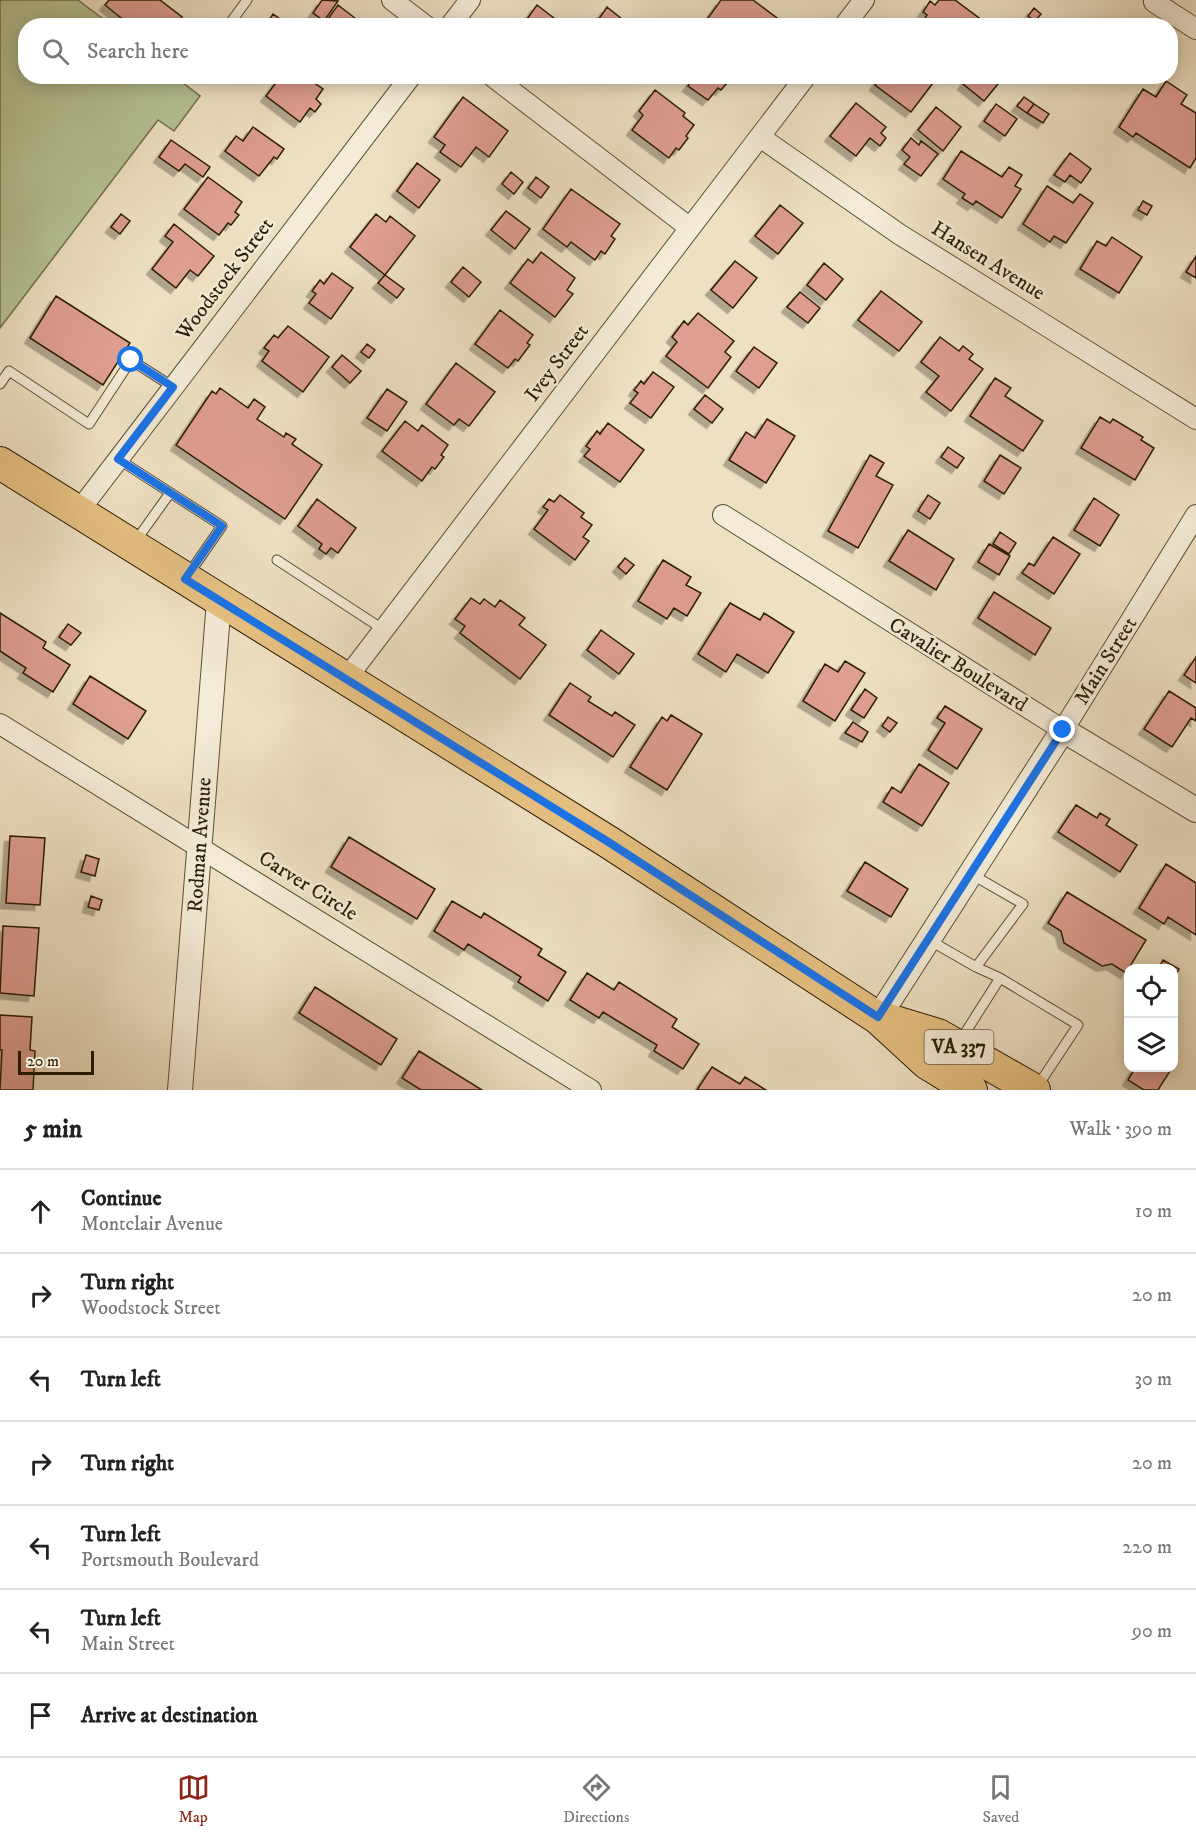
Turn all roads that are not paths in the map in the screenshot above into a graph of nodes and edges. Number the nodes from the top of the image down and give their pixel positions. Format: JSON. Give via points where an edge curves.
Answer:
{"nodes":[{"id":1,"x":247,"y":0,"type":"edge"},
{"id":2,"x":392,"y":0,"type":"edge"},
{"id":3,"x":470,"y":0,"type":"edge"},
{"id":4,"x":864,"y":0,"type":"edge"},
{"id":5,"x":1154,"y":2,"type":"dead end"},
{"id":6,"x":234,"y":18,"type":"edge"},
{"id":7,"x":416,"y":18,"type":"edge"},
{"id":8,"x":456,"y":18,"type":"edge"},
{"id":9,"x":850,"y":18,"type":"edge"},
{"id":10,"x":1196,"y":29,"type":"edge"},
{"id":11,"x":405,"y":84,"type":"edge"},
{"id":12,"x":502,"y":84,"type":"edge"},
{"id":13,"x":800,"y":84,"type":"edge"},
{"id":14,"x":760,"y":137,"type":"junction"},
{"id":15,"x":690,"y":228,"type":"junction"},
{"id":16,"x":0,"y":384,"type":"edge"},
{"id":17,"x":173,"y":387,"type":"junction"},
{"id":18,"x":1196,"y":419,"type":"edge"},
{"id":19,"x":118,"y":459,"type":"junction"},
{"id":20,"x":0,"y":463,"type":"edge"},
{"id":21,"x":170,"y":493,"type":"junction"},
{"id":22,"x":78,"y":512,"type":"junction"},
{"id":23,"x":723,"y":515,"type":"dead end"},
{"id":24,"x":1196,"y":515,"type":"edge"},
{"id":25,"x":132,"y":546,"type":"junction"},
{"id":26,"x":277,"y":560,"type":"dead end"},
{"id":27,"x":185,"y":579,"type":"junction"},
{"id":28,"x":219,"y":601,"type":"junction"},
{"id":29,"x":384,"y":630,"type":"junction"},
{"id":30,"x":346,"y":680,"type":"junction"},
{"id":31,"x":0,"y":724,"type":"edge"},
{"id":32,"x":1063,"y":730,"type":"junction"},
{"id":33,"x":1196,"y":810,"type":"edge"},
{"id":34,"x":200,"y":847,"type":"junction"},
{"id":35,"x":971,"y":874,"type":"junction"},
{"id":36,"x":929,"y":940,"type":"junction"},
{"id":37,"x":976,"y":967,"type":"junction"},
{"id":38,"x":1000,"y":978,"type":"junction"},
{"id":39,"x":878,"y":1017,"type":"junction"},
{"id":40,"x":957,"y":1046,"type":"junction"},
{"id":41,"x":180,"y":1090,"type":"edge"},
{"id":42,"x":591,"y":1090,"type":"edge"},
{"id":43,"x":971,"y":1090,"type":"edge"},
{"id":44,"x":1034,"y":1090,"type":"edge"}],
"edges":[{"from":1,"to":6,"type":"lane"},
{"from":2,"to":7,"type":"street"},
{"from":3,"to":8,"type":"street"},
{"from":4,"to":9,"type":"street"},
{"from":5,"to":10,"type":"street"},
{"from":11,"to":17,"type":"street","name":"Woodstock Street"},
{"from":12,"to":15,"type":"street"},
{"from":13,"to":14,"type":"street","name":"Ivey Street"},
{"from":14,"to":15,"type":"street","name":"Ivey Street"},
{"from":14,"to":18,"type":"street","name":"Hansen Avenue","via":[[898,234]]},
{"from":15,"to":29,"type":"street","name":"Ivey Street"},
{"from":16,"to":17,"type":"lane","via":[[9,371],[89,424],[131,360]]},
{"from":17,"to":19,"type":"street","name":"Woodstock Street"},
{"from":19,"to":21,"type":"lane"},
{"from":19,"to":22,"type":"street","name":"Woodstock Street"},
{"from":20,"to":22,"type":"main road","number":"VA 337"},
{"from":21,"to":25,"type":"lane"},
{"from":21,"to":27,"type":"lane","via":[[222,526]]},
{"from":22,"to":25,"type":"main road","number":"VA 337"},
{"from":23,"to":32,"type":"street","name":"Cavalier Boulevard"},
{"from":24,"to":32,"type":"street","name":"Main Street"},
{"from":25,"to":27,"type":"main road","number":"VA 337"},
{"from":26,"to":29,"type":"lane"},
{"from":27,"to":28,"type":"main road","number":"VA 337"},
{"from":28,"to":30,"type":"main road","number":"VA 337"},
{"from":28,"to":34,"type":"street","name":"Rodman Avenue"},
{"from":29,"to":30,"type":"street","name":"Ivey Street"},
{"from":30,"to":39,"type":"main road","number":"VA 337","via":[[610,843]]},
{"from":31,"to":34,"type":"street","name":"Carver Circle"},
{"from":32,"to":33,"type":"street","name":"Cavalier Boulevard"},
{"from":32,"to":35,"type":"street","name":"Main Street"},
{"from":34,"to":41,"type":"street","name":"Rodman Avenue"},
{"from":34,"to":42,"type":"street","name":"Carver Circle"},
{"from":35,"to":36,"type":"street","name":"Main Street"},
{"from":35,"to":37,"type":"lane","via":[[1023,904]]},
{"from":36,"to":37,"type":"lane"},
{"from":36,"to":39,"type":"street","name":"Main Street"},
{"from":37,"to":38,"type":"lane"},
{"from":38,"to":40,"type":"lane"},
{"from":38,"to":44,"type":"lane","via":[[1078,1026]]},
{"from":39,"to":40,"type":"main road","number":"VA 337","via":[[938,1035]]},
{"from":39,"to":43,"type":"main road","number":"VA 337","via":[[927,1063]]},
{"from":40,"to":44,"type":"main road","number":"VA 337"}]}
